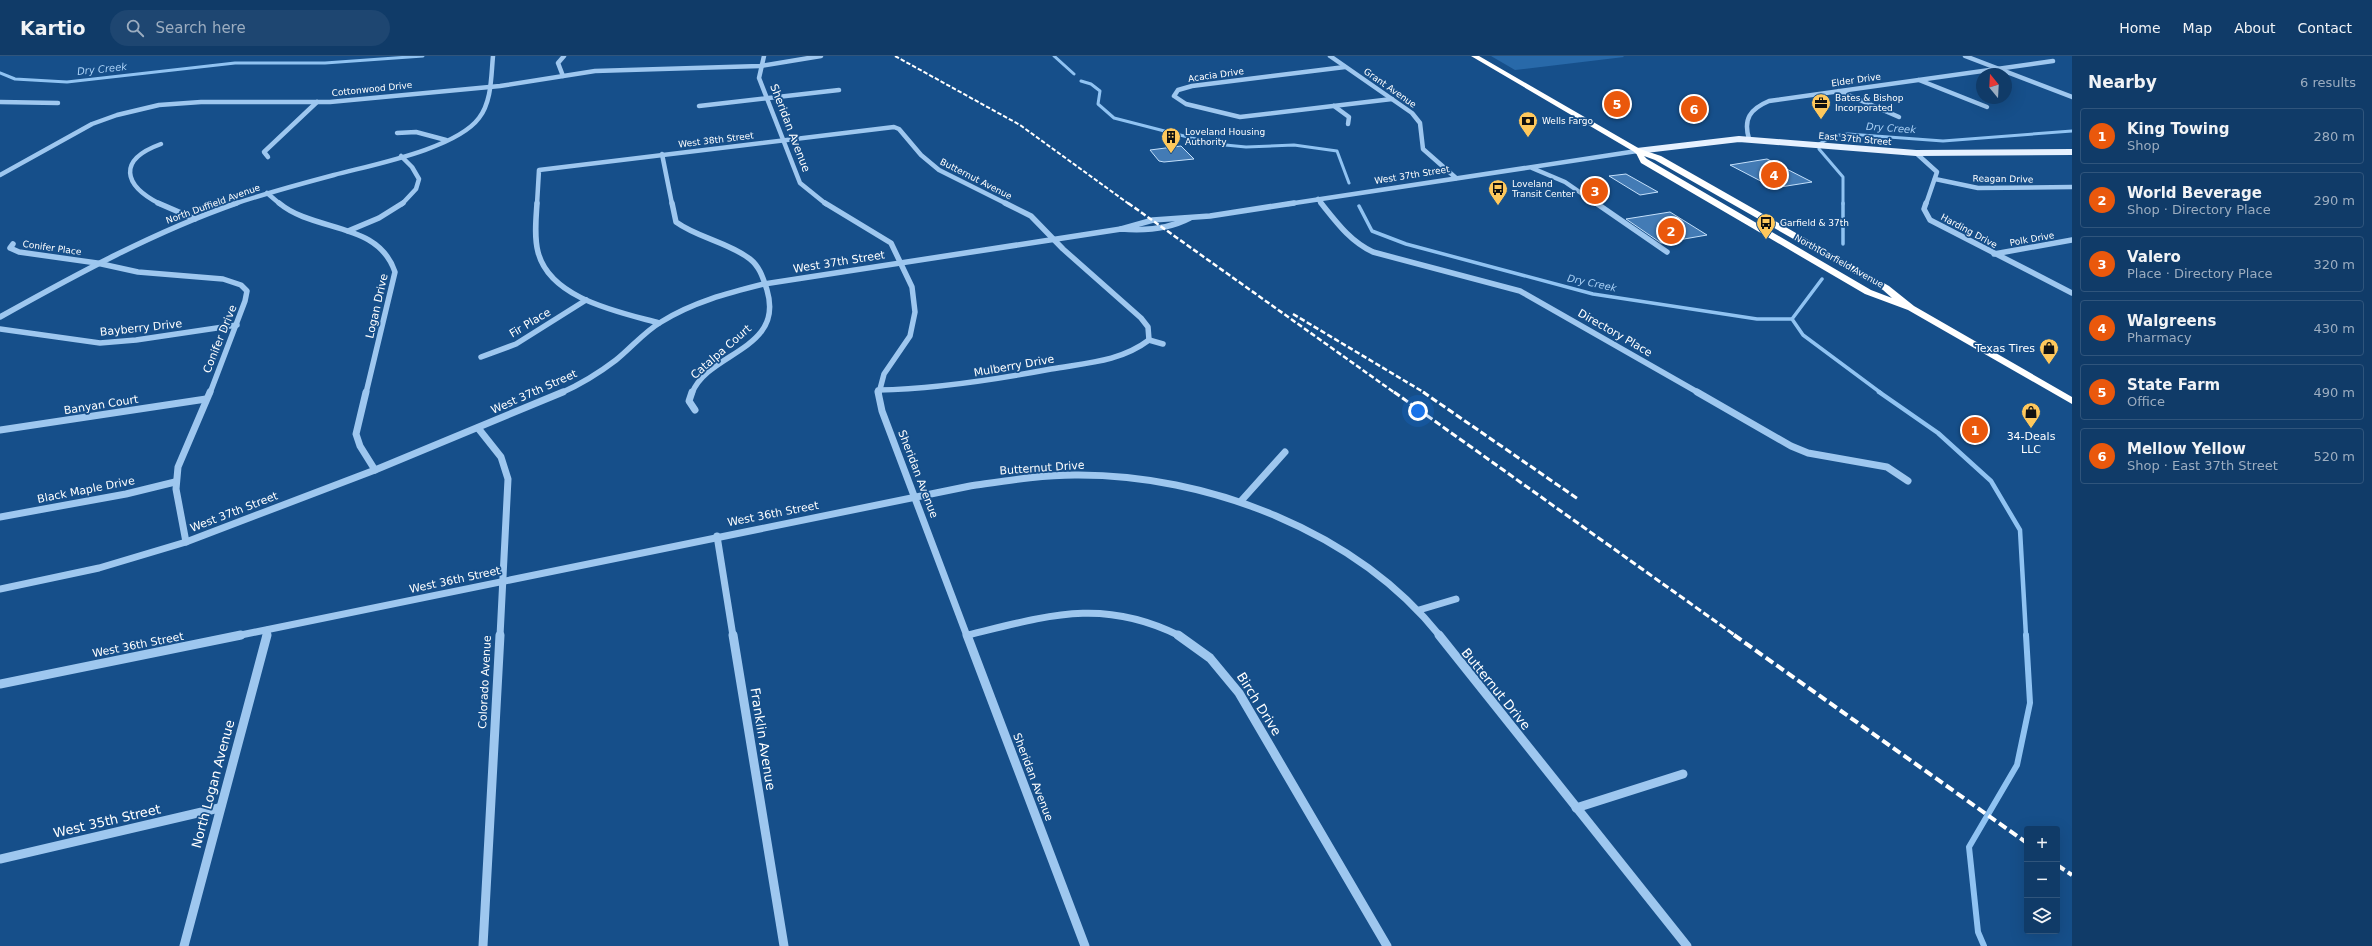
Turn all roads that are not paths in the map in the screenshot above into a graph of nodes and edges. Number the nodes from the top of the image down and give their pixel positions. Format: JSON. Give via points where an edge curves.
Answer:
{"nodes":[{"id":1,"x":493,"y":56,"type":"edge"},
{"id":2,"x":564,"y":56,"type":"edge"},
{"id":3,"x":764,"y":56,"type":"edge"},
{"id":4,"x":821,"y":56,"type":"edge"},
{"id":5,"x":1330,"y":56,"type":"edge"},
{"id":6,"x":1474,"y":56,"type":"edge"},
{"id":7,"x":1965,"y":56,"type":"edge"},
{"id":8,"x":2053,"y":61,"type":"dead end"},
{"id":9,"x":760,"y":66,"type":"junction"},
{"id":10,"x":1345,"y":67,"type":"junction"},
{"id":11,"x":1994,"y":68,"type":"edge"},
{"id":12,"x":2003,"y":68,"type":"edge"},
{"id":13,"x":1976,"y":72,"type":"edge"},
{"id":14,"x":2012,"y":75,"type":"edge"},
{"id":15,"x":563,"y":76,"type":"junction"},
{"id":16,"x":1919,"y":80,"type":"junction"},
{"id":17,"x":489,"y":86,"type":"junction"},
{"id":18,"x":839,"y":90,"type":"dead end"},
{"id":19,"x":1838,"y":91,"type":"junction"},
{"id":20,"x":2072,"y":97,"type":"edge"},
{"id":21,"x":765,"y":98,"type":"junction"},
{"id":22,"x":1392,"y":99,"type":"junction"},
{"id":23,"x":0,"y":102,"type":"edge"},
{"id":24,"x":58,"y":102,"type":"dead end"},
{"id":25,"x":318,"y":102,"type":"junction"},
{"id":26,"x":699,"y":106,"type":"dead end"},
{"id":27,"x":1334,"y":106,"type":"junction"},
{"id":28,"x":1987,"y":107,"type":"dead end"},
{"id":29,"x":1899,"y":117,"type":"dead end"},
{"id":30,"x":1348,"y":124,"type":"dead end"},
{"id":31,"x":894,"y":127,"type":"joint"},
{"id":32,"x":397,"y":133,"type":"dead end"},
{"id":33,"x":782,"y":139,"type":"junction"},
{"id":34,"x":1749,"y":139,"type":"junction"},
{"id":35,"x":446,"y":140,"type":"junction"},
{"id":36,"x":161,"y":144,"type":"dead end"},
{"id":37,"x":1637,"y":151,"type":"junction"},
{"id":38,"x":2072,"y":152,"type":"edge"},
{"id":39,"x":1916,"y":153,"type":"junction"},
{"id":40,"x":662,"y":154,"type":"junction"},
{"id":41,"x":400,"y":156,"type":"junction"},
{"id":42,"x":268,"y":157,"type":"dead end"},
{"id":43,"x":1532,"y":167,"type":"junction"},
{"id":44,"x":0,"y":175,"type":"edge"},
{"id":45,"x":1456,"y":178,"type":"junction"},
{"id":46,"x":1935,"y":179,"type":"junction"},
{"id":47,"x":2072,"y":187,"type":"edge"},
{"id":48,"x":267,"y":193,"type":"junction"},
{"id":49,"x":1318,"y":199,"type":"junction"},
{"id":50,"x":195,"y":219,"type":"junction"},
{"id":51,"x":348,"y":231,"type":"junction"},
{"id":52,"x":1056,"y":240,"type":"junction"},
{"id":53,"x":2072,"y":240,"type":"edge"},
{"id":54,"x":13,"y":244,"type":"dead end"},
{"id":55,"x":1667,"y":252,"type":"dead end"},
{"id":56,"x":1994,"y":254,"type":"junction"},
{"id":57,"x":97,"y":263,"type":"junction"},
{"id":58,"x":902,"y":263,"type":"junction"},
{"id":59,"x":764,"y":284,"type":"junction"},
{"id":60,"x":2072,"y":293,"type":"edge"},
{"id":61,"x":586,"y":300,"type":"junction"},
{"id":62,"x":0,"y":317,"type":"edge"},
{"id":63,"x":659,"y":323,"type":"junction"},
{"id":64,"x":237,"y":325,"type":"junction"},
{"id":65,"x":0,"y":329,"type":"edge"},
{"id":66,"x":1149,"y":340,"type":"junction"},
{"id":67,"x":1163,"y":344,"type":"dead end"},
{"id":68,"x":482,"y":357,"type":"dead end"},
{"id":69,"x":878,"y":390,"type":"junction"},
{"id":70,"x":206,"y":399,"type":"junction"},
{"id":71,"x":2072,"y":400,"type":"edge"},
{"id":72,"x":695,"y":410,"type":"dead end"},
{"id":73,"x":478,"y":428,"type":"junction"},
{"id":74,"x":0,"y":430,"type":"edge"},
{"id":75,"x":1285,"y":452,"type":"dead end"},
{"id":76,"x":375,"y":470,"type":"junction"},
{"id":77,"x":1908,"y":481,"type":"dead end"},
{"id":78,"x":175,"y":482,"type":"junction"},
{"id":79,"x":915,"y":497,"type":"junction"},
{"id":80,"x":1241,"y":501,"type":"junction"},
{"id":81,"x":0,"y":517,"type":"edge"},
{"id":82,"x":717,"y":536,"type":"junction"},
{"id":83,"x":186,"y":542,"type":"junction"},
{"id":84,"x":501,"y":582,"type":"junction"},
{"id":85,"x":0,"y":589,"type":"edge"},
{"id":86,"x":1456,"y":599,"type":"dead end"},
{"id":87,"x":1418,"y":610,"type":"junction"},
{"id":88,"x":268,"y":630,"type":"junction"},
{"id":89,"x":968,"y":635,"type":"junction"},
{"id":90,"x":0,"y":684,"type":"edge"},
{"id":91,"x":1683,"y":774,"type":"dead end"},
{"id":92,"x":219,"y":808,"type":"junction"},
{"id":93,"x":1576,"y":808,"type":"junction"},
{"id":94,"x":0,"y":859,"type":"edge"},
{"id":95,"x":184,"y":946,"type":"edge"},
{"id":96,"x":483,"y":946,"type":"edge"},
{"id":97,"x":784,"y":946,"type":"edge"},
{"id":98,"x":1085,"y":946,"type":"edge"},
{"id":99,"x":1387,"y":946,"type":"edge"},
{"id":100,"x":1686,"y":946,"type":"edge"}],
"edges":[{"from":1,"to":17,"type":"street","name":"North Duffield Avenue"},
{"from":2,"to":15,"type":"street","via":[[558,63]]},
{"from":3,"to":9,"type":"street","name":"Sheridan Avenue"},
{"from":4,"to":9,"type":"street","name":"Cottonwood Drive"},
{"from":5,"to":10,"type":"street","name":"Grant Avenue"},
{"from":6,"to":37,"type":"highway","name":"North Garfield Avenue"},
{"from":7,"to":11,"type":"street"},
{"from":8,"to":12,"type":"street","name":"Elder Drive"},
{"from":9,"to":15,"type":"street","name":"Cottonwood Drive","via":[[606,70]]},
{"from":9,"to":21,"type":"street","name":"Sheridan Avenue","via":[[759,78]]},
{"from":10,"to":22,"type":"street","name":"Grant Avenue"},
{"from":10,"to":27,"type":"street","name":"Acacia Drive","via":[[1186,87],[1173,94],[1182,103],[1240,117]]},
{"from":13,"to":16,"type":"street","name":"Elder Drive"},
{"from":14,"to":20,"type":"street"},
{"from":15,"to":17,"type":"street","name":"Cottonwood Drive"},
{"from":16,"to":19,"type":"street","name":"Elder Drive"},
{"from":16,"to":28,"type":"street"},
{"from":17,"to":25,"type":"street","name":"Cottonwood Drive"},
{"from":17,"to":35,"type":"street","name":"North Duffield Avenue","via":[[486,107],[478,120]]},
{"from":18,"to":21,"type":"street"},
{"from":19,"to":29,"type":"street"},
{"from":19,"to":34,"type":"street","name":"Elder Drive","via":[[1758,105],[1745,118],[1745,129]]},
{"from":21,"to":26,"type":"street"},
{"from":21,"to":33,"type":"street","name":"Sheridan Avenue"},
{"from":22,"to":27,"type":"street","name":"Acacia Drive"},
{"from":22,"to":45,"type":"street","name":"Grant Avenue","via":[[1417,118],[1422,149]]},
{"from":23,"to":24,"type":"street"},
{"from":25,"to":42,"type":"street","via":[[264,152]]},
{"from":25,"to":44,"type":"street","name":"Cottonwood Drive","via":[[187,102],[135,110],[85,127]]},
{"from":27,"to":30,"type":"street","via":[[1349,117]]},
{"from":31,"to":33,"type":"street","name":"West 38th Street"},
{"from":31,"to":52,"type":"street","name":"Butternut Avenue","via":[[899,129],[928,163],[1031,216]]},
{"from":32,"to":35,"type":"street","via":[[416,132]]},
{"from":33,"to":40,"type":"street","name":"West 38th Street"},
{"from":33,"to":58,"type":"street","name":"Sheridan Avenue","via":[[797,178],[807,191],[828,206],[881,235],[890,243]]},
{"from":34,"to":37,"type":"main road","name":"East 37th Street","via":[[1710,141]]},
{"from":34,"to":39,"type":"main road","name":"East 37th Street"},
{"from":35,"to":41,"type":"street","name":"North Duffield Avenue"},
{"from":36,"to":50,"type":"street","via":[[144,152],[133,164],[129,171],[130,182],[138,192]]},
{"from":37,"to":43,"type":"street","name":"West 37th Street"},
{"from":37,"to":71,"type":"highway","name":"North Garfield Avenue","via":[[1658,158],[1886,288],[1911,308]]},
{"from":38,"to":39,"type":"main road","name":"East 37th Street"},
{"from":39,"to":46,"type":"street","via":[[1934,169],[1937,175]]},
{"from":40,"to":59,"type":"street","via":[[676,222],[694,235],[747,257],[760,269]]},
{"from":40,"to":61,"type":"street","name":"West 38th Street","via":[[539,170],[537,245],[541,263],[558,283]]},
{"from":41,"to":48,"type":"street","name":"North Duffield Avenue"},
{"from":41,"to":51,"type":"street","via":[[412,167],[419,179],[413,192],[386,214]]},
{"from":43,"to":45,"type":"street","name":"West 37th Street"},
{"from":43,"to":55,"type":"street","via":[[1565,182]]},
{"from":45,"to":49,"type":"street","name":"West 37th Street"},
{"from":46,"to":47,"type":"street","name":"Reagan Drive","via":[[1978,188]]},
{"from":46,"to":56,"type":"street","name":"Harding Drive","via":[[1924,208],[1927,217]]},
{"from":48,"to":50,"type":"street","name":"North Duffield Avenue"},
{"from":48,"to":51,"type":"street","name":"Logan Drive","via":[[297,215]]},
{"from":49,"to":52,"type":"street","name":"West 37th Street","via":[[1190,218],[1185,222],[1161,226],[1121,229]]},
{"from":49,"to":77,"type":"street","name":"Directory Place","via":[[1350,238],[1373,252],[1520,291],[1791,446],[1808,453],[1887,467]]},
{"from":50,"to":57,"type":"street","name":"North Duffield Avenue"},
{"from":51,"to":76,"type":"street","name":"Logan Drive","via":[[386,250],[394,264],[395,272],[356,434],[360,446]]},
{"from":52,"to":58,"type":"street","name":"West 37th Street"},
{"from":52,"to":66,"type":"street","via":[[1068,254],[1141,318],[1148,327]]},
{"from":53,"to":56,"type":"street","name":"Polk Drive"},
{"from":54,"to":57,"type":"street","name":"Conifer Place","via":[[10,248],[19,252]]},
{"from":56,"to":60,"type":"street","name":"Harding Drive"},
{"from":57,"to":62,"type":"street","name":"North Duffield Avenue"},
{"from":57,"to":64,"type":"street","name":"Conifer Drive","via":[[153,274],[223,279],[241,285],[248,294]]},
{"from":58,"to":59,"type":"street","name":"West 37th Street"},
{"from":58,"to":69,"type":"street","name":"Sheridan Avenue","via":[[914,296],[914,323],[910,336],[884,374]]},
{"from":59,"to":63,"type":"street","name":"West 37th Street","via":[[710,298]]},
{"from":59,"to":72,"type":"street","name":"Catalpa Court","via":[[770,305],[767,322],[751,341],[696,386],[689,401]]},
{"from":61,"to":63,"type":"street"},
{"from":61,"to":68,"type":"street","name":"Fir Place","via":[[516,344]]},
{"from":63,"to":73,"type":"street","name":"West 37th Street","via":[[616,360],[583,383]]},
{"from":64,"to":65,"type":"street","name":"Bayberry Drive","via":[[100,343]]},
{"from":64,"to":70,"type":"street","name":"Conifer Drive"},
{"from":66,"to":67,"type":"street"},
{"from":66,"to":69,"type":"street","name":"Mulberry Drive","via":[[1128,354],[1102,360],[957,386]]},
{"from":69,"to":79,"type":"street","name":"Sheridan Avenue","via":[[882,411]]},
{"from":70,"to":74,"type":"street","name":"Banyan Court"},
{"from":70,"to":78,"type":"street","name":"Conifer Drive","via":[[178,467]]},
{"from":73,"to":76,"type":"street","name":"West 37th Street"},
{"from":73,"to":84,"type":"street","name":"Colorado Avenue","via":[[501,457],[508,479]]},
{"from":75,"to":80,"type":"street"},
{"from":76,"to":83,"type":"street","name":"West 37th Street"},
{"from":78,"to":81,"type":"street","name":"Black Maple Drive","via":[[126,494]]},
{"from":78,"to":83,"type":"street","name":"Conifer Drive"},
{"from":79,"to":80,"type":"street","name":"Butternut Drive","via":[[1002,481],[1068,475],[1161,482]]},
{"from":79,"to":82,"type":"street","name":"West 36th Street"},
{"from":79,"to":89,"type":"street","name":"Sheridan Avenue"},
{"from":80,"to":87,"type":"street","name":"Butternut Drive","via":[[1272,513],[1338,548],[1375,572]]},
{"from":82,"to":84,"type":"street","name":"West 36th Street"},
{"from":82,"to":97,"type":"street","name":"Franklin Avenue"},
{"from":83,"to":85,"type":"street","name":"West 37th Street","via":[[99,568]]},
{"from":84,"to":88,"type":"street","name":"West 36th Street"},
{"from":84,"to":96,"type":"street","name":"Colorado Avenue"},
{"from":86,"to":87,"type":"street"},
{"from":87,"to":93,"type":"street","name":"Butternut Drive"},
{"from":88,"to":90,"type":"street","name":"West 36th Street"},
{"from":88,"to":92,"type":"street","name":"North Logan Avenue"},
{"from":89,"to":98,"type":"street","name":"Sheridan Avenue"},
{"from":89,"to":99,"type":"street","name":"Birch Drive","via":[[1071,613],[1089,612],[1128,616],[1154,624],[1192,644],[1209,657],[1239,693]]},
{"from":91,"to":93,"type":"street"},
{"from":92,"to":94,"type":"street","name":"West 35th Street"},
{"from":92,"to":95,"type":"street","name":"North Logan Avenue"},
{"from":93,"to":100,"type":"street","name":"Butternut Drive"}]}
